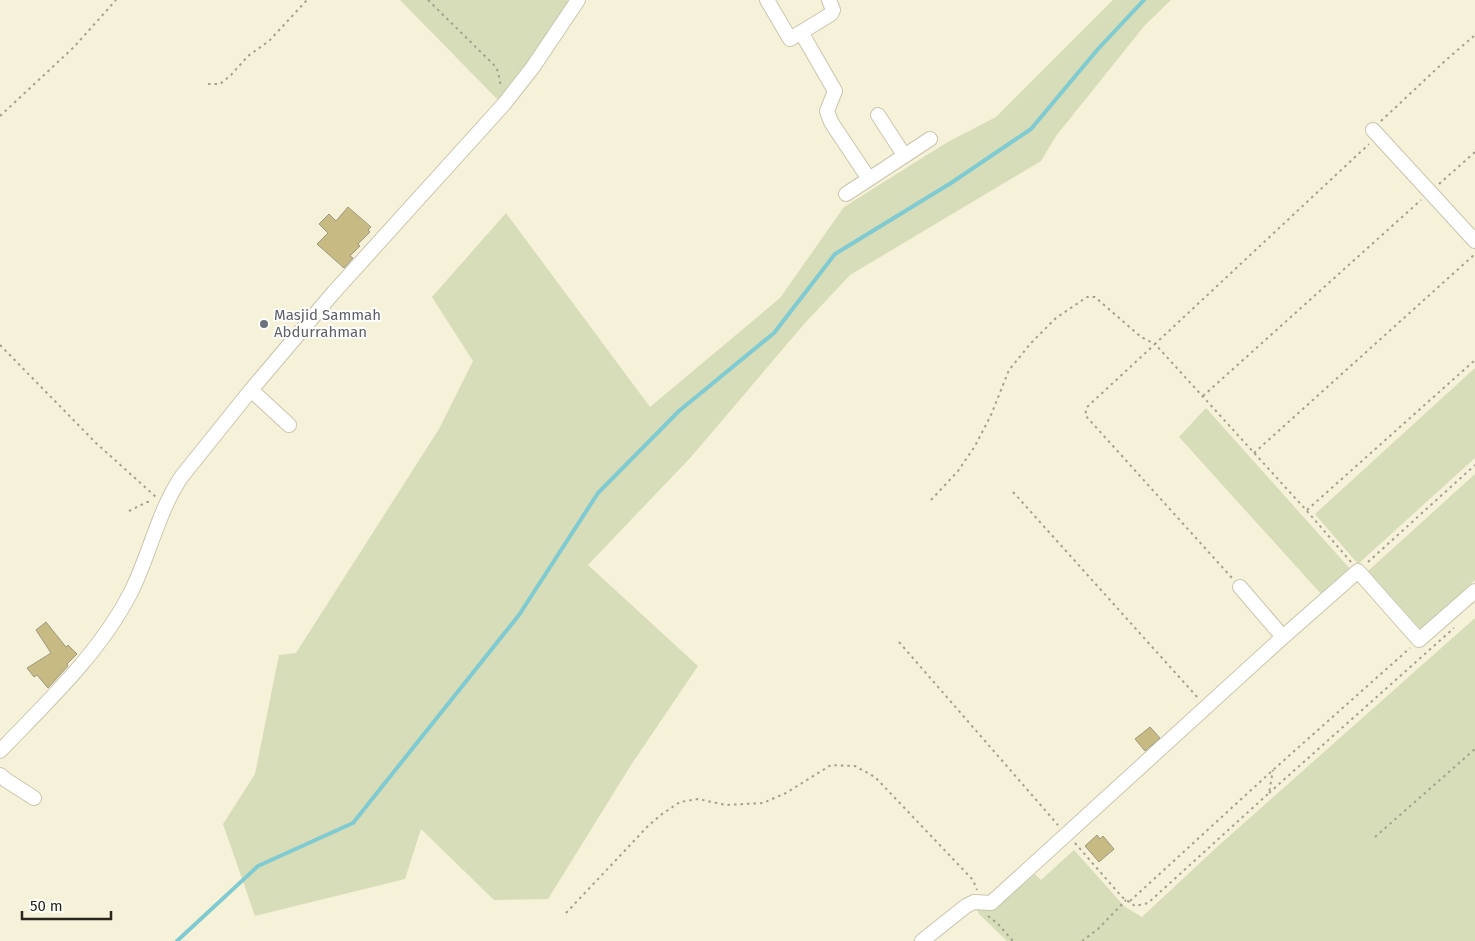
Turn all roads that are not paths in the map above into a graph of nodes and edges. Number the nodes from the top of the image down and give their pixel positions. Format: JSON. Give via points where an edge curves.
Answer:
{"nodes":[{"id":1,"x":578,"y":0,"type":"edge"},
{"id":2,"x":767,"y":0,"type":"edge"},
{"id":3,"x":829,"y":0,"type":"edge"},
{"id":4,"x":801,"y":32,"type":"junction"},
{"id":5,"x":878,"y":116,"type":"dead end"},
{"id":6,"x":1375,"y":133,"type":"road end"},
{"id":7,"x":930,"y":139,"type":"dead end"},
{"id":8,"x":904,"y":155,"type":"junction"},
{"id":9,"x":869,"y":179,"type":"junction"},
{"id":10,"x":846,"y":194,"type":"dead end"},
{"id":11,"x":1475,"y":241,"type":"edge"},
{"id":12,"x":251,"y":390,"type":"junction"},
{"id":13,"x":289,"y":425,"type":"dead end"},
{"id":14,"x":1240,"y":587,"type":"road end"},
{"id":15,"x":1475,"y":591,"type":"edge"},
{"id":16,"x":1283,"y":637,"type":"junction"},
{"id":17,"x":0,"y":751,"type":"edge"},
{"id":18,"x":0,"y":774,"type":"edge"},
{"id":19,"x":34,"y":798,"type":"dead end"},
{"id":20,"x":922,"y":941,"type":"edge"}],
"edges":[{"from":1,"to":12,"type":"street","via":[[504,104],[334,292]]},
{"from":2,"to":4,"type":"street","via":[[790,39]]},
{"from":3,"to":4,"type":"street","via":[[833,10],[831,14]]},
{"from":4,"to":9,"type":"street","via":[[835,91],[827,111],[832,122]]},
{"from":5,"to":8,"type":"street"},
{"from":6,"to":11,"type":"street"},
{"from":7,"to":8,"type":"street"},
{"from":8,"to":9,"type":"street"},
{"from":9,"to":10,"type":"street"},
{"from":12,"to":13,"type":"street"},
{"from":12,"to":17,"type":"street","via":[[172,490],[141,571],[110,627],[76,671]]},
{"from":14,"to":16,"type":"street"},
{"from":15,"to":16,"type":"street","via":[[1419,640],[1358,571]]},
{"from":16,"to":20,"type":"street","via":[[991,903],[974,902],[966,906]]},
{"from":18,"to":19,"type":"street"}]}
